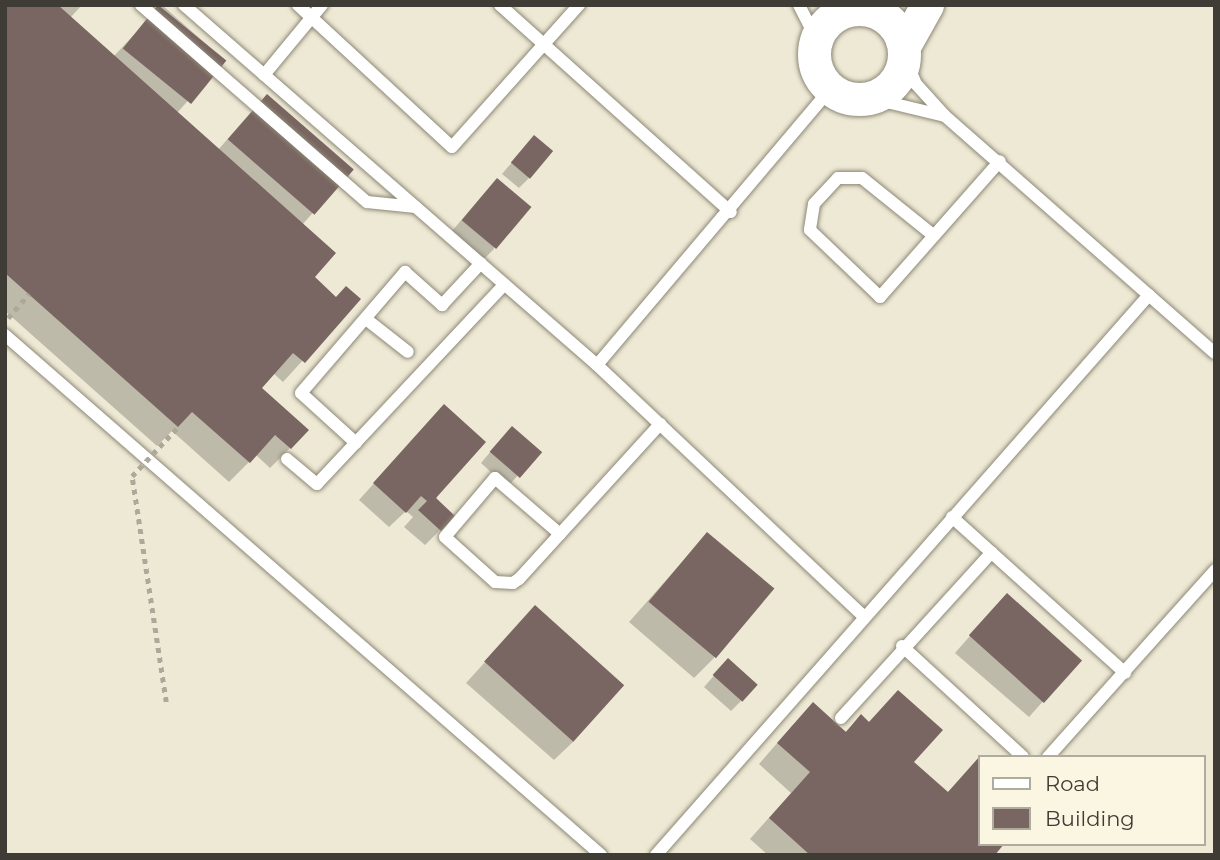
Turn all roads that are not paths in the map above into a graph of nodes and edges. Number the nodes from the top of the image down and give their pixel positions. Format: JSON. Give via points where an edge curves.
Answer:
{"nodes":[{"id":1,"x":141,"y":5,"type":"edge"},
{"id":2,"x":184,"y":5,"type":"edge"},
{"id":3,"x":298,"y":5,"type":"edge"},
{"id":4,"x":321,"y":5,"type":"edge"},
{"id":5,"x":500,"y":5,"type":"edge"},
{"id":6,"x":579,"y":5,"type":"edge"},
{"id":7,"x":799,"y":5,"type":"edge"},
{"id":8,"x":928,"y":5,"type":"edge"},
{"id":9,"x":849,"y":7,"type":"edge"},
{"id":10,"x":311,"y":18,"type":"junction"},
{"id":11,"x":816,"y":39,"type":"junction"},
{"id":12,"x":544,"y":46,"type":"junction"},
{"id":13,"x":904,"y":51,"type":"junction"},
{"id":14,"x":264,"y":75,"type":"junction"},
{"id":15,"x":830,"y":89,"type":"junction"},
{"id":16,"x":870,"y":98,"type":"junction"},
{"id":17,"x":945,"y":116,"type":"junction"},
{"id":18,"x":1000,"y":161,"type":"junction"},
{"id":19,"x":417,"y":207,"type":"junction"},
{"id":20,"x":731,"y":212,"type":"junction"},
{"id":21,"x":933,"y":235,"type":"junction"},
{"id":22,"x":481,"y":263,"type":"junction"},
{"id":23,"x":505,"y":284,"type":"junction"},
{"id":24,"x":1149,"y":295,"type":"junction"},
{"id":25,"x":366,"y":319,"type":"junction"},
{"id":26,"x":5,"y":335,"type":"edge"},
{"id":27,"x":408,"y":352,"type":"dead end"},
{"id":28,"x":1215,"y":353,"type":"edge"},
{"id":29,"x":597,"y":365,"type":"junction"},
{"id":30,"x":660,"y":424,"type":"junction"},
{"id":31,"x":356,"y":443,"type":"junction"},
{"id":32,"x":287,"y":459,"type":"dead end"},
{"id":33,"x":952,"y":517,"type":"junction"},
{"id":34,"x":560,"y":534,"type":"junction"},
{"id":35,"x":992,"y":552,"type":"junction"},
{"id":36,"x":1215,"y":570,"type":"edge"},
{"id":37,"x":864,"y":617,"type":"junction"},
{"id":38,"x":902,"y":646,"type":"junction"},
{"id":39,"x":1125,"y":673,"type":"junction"},
{"id":40,"x":841,"y":718,"type":"dead end"},
{"id":41,"x":1021,"y":755,"type":"edge"},
{"id":42,"x":1050,"y":755,"type":"edge"},
{"id":43,"x":601,"y":855,"type":"edge"},
{"id":44,"x":656,"y":855,"type":"edge"}],
"edges":[{"from":1,"to":19,"type":"lane","via":[[368,202]]},
{"from":2,"to":14,"type":"lane"},
{"from":3,"to":10,"type":"lane"},
{"from":4,"to":10,"type":"lane"},
{"from":5,"to":12,"type":"lane"},
{"from":6,"to":12,"type":"lane"},
{"from":7,"to":11,"type":"lane"},
{"from":8,"to":13,"type":"main road"},
{"from":9,"to":11,"type":"main road"},
{"from":9,"to":13,"type":"main road","via":[[887,18]]},
{"from":10,"to":12,"type":"lane","via":[[452,147]]},
{"from":10,"to":14,"type":"lane"},
{"from":11,"to":15,"type":"main road","via":[[815,66]]},
{"from":12,"to":20,"type":"lane"},
{"from":13,"to":16,"type":"main road","via":[[894,83]]},
{"from":13,"to":17,"type":"lane","via":[[916,84]]},
{"from":14,"to":19,"type":"lane"},
{"from":15,"to":16,"type":"main road"},
{"from":15,"to":20,"type":"lane"},
{"from":16,"to":17,"type":"lane"},
{"from":17,"to":18,"type":"lane"},
{"from":18,"to":21,"type":"lane"},
{"from":18,"to":24,"type":"lane"},
{"from":19,"to":22,"type":"lane"},
{"from":20,"to":29,"type":"lane"},
{"from":21,"to":21,"type":"lane","via":[[880,297],[810,230],[814,204],[838,178],[862,178]]},
{"from":22,"to":23,"type":"lane"},
{"from":22,"to":25,"type":"lane","via":[[442,305],[405,272]]},
{"from":23,"to":29,"type":"lane"},
{"from":23,"to":31,"type":"lane"},
{"from":24,"to":28,"type":"lane"},
{"from":24,"to":33,"type":"lane"},
{"from":25,"to":27,"type":"lane"},
{"from":25,"to":31,"type":"lane","via":[[301,393]]},
{"from":26,"to":43,"type":"lane"},
{"from":29,"to":30,"type":"lane"},
{"from":30,"to":34,"type":"lane"},
{"from":30,"to":37,"type":"lane"},
{"from":31,"to":32,"type":"lane","via":[[317,484]]},
{"from":33,"to":35,"type":"lane"},
{"from":33,"to":37,"type":"lane"},
{"from":34,"to":34,"type":"lane","via":[[519,579],[504,584],[445,537],[495,478]]},
{"from":35,"to":38,"type":"lane"},
{"from":35,"to":39,"type":"lane"},
{"from":36,"to":39,"type":"lane"},
{"from":37,"to":44,"type":"lane"},
{"from":38,"to":40,"type":"lane"},
{"from":38,"to":41,"type":"lane"},
{"from":39,"to":42,"type":"lane"}]}
